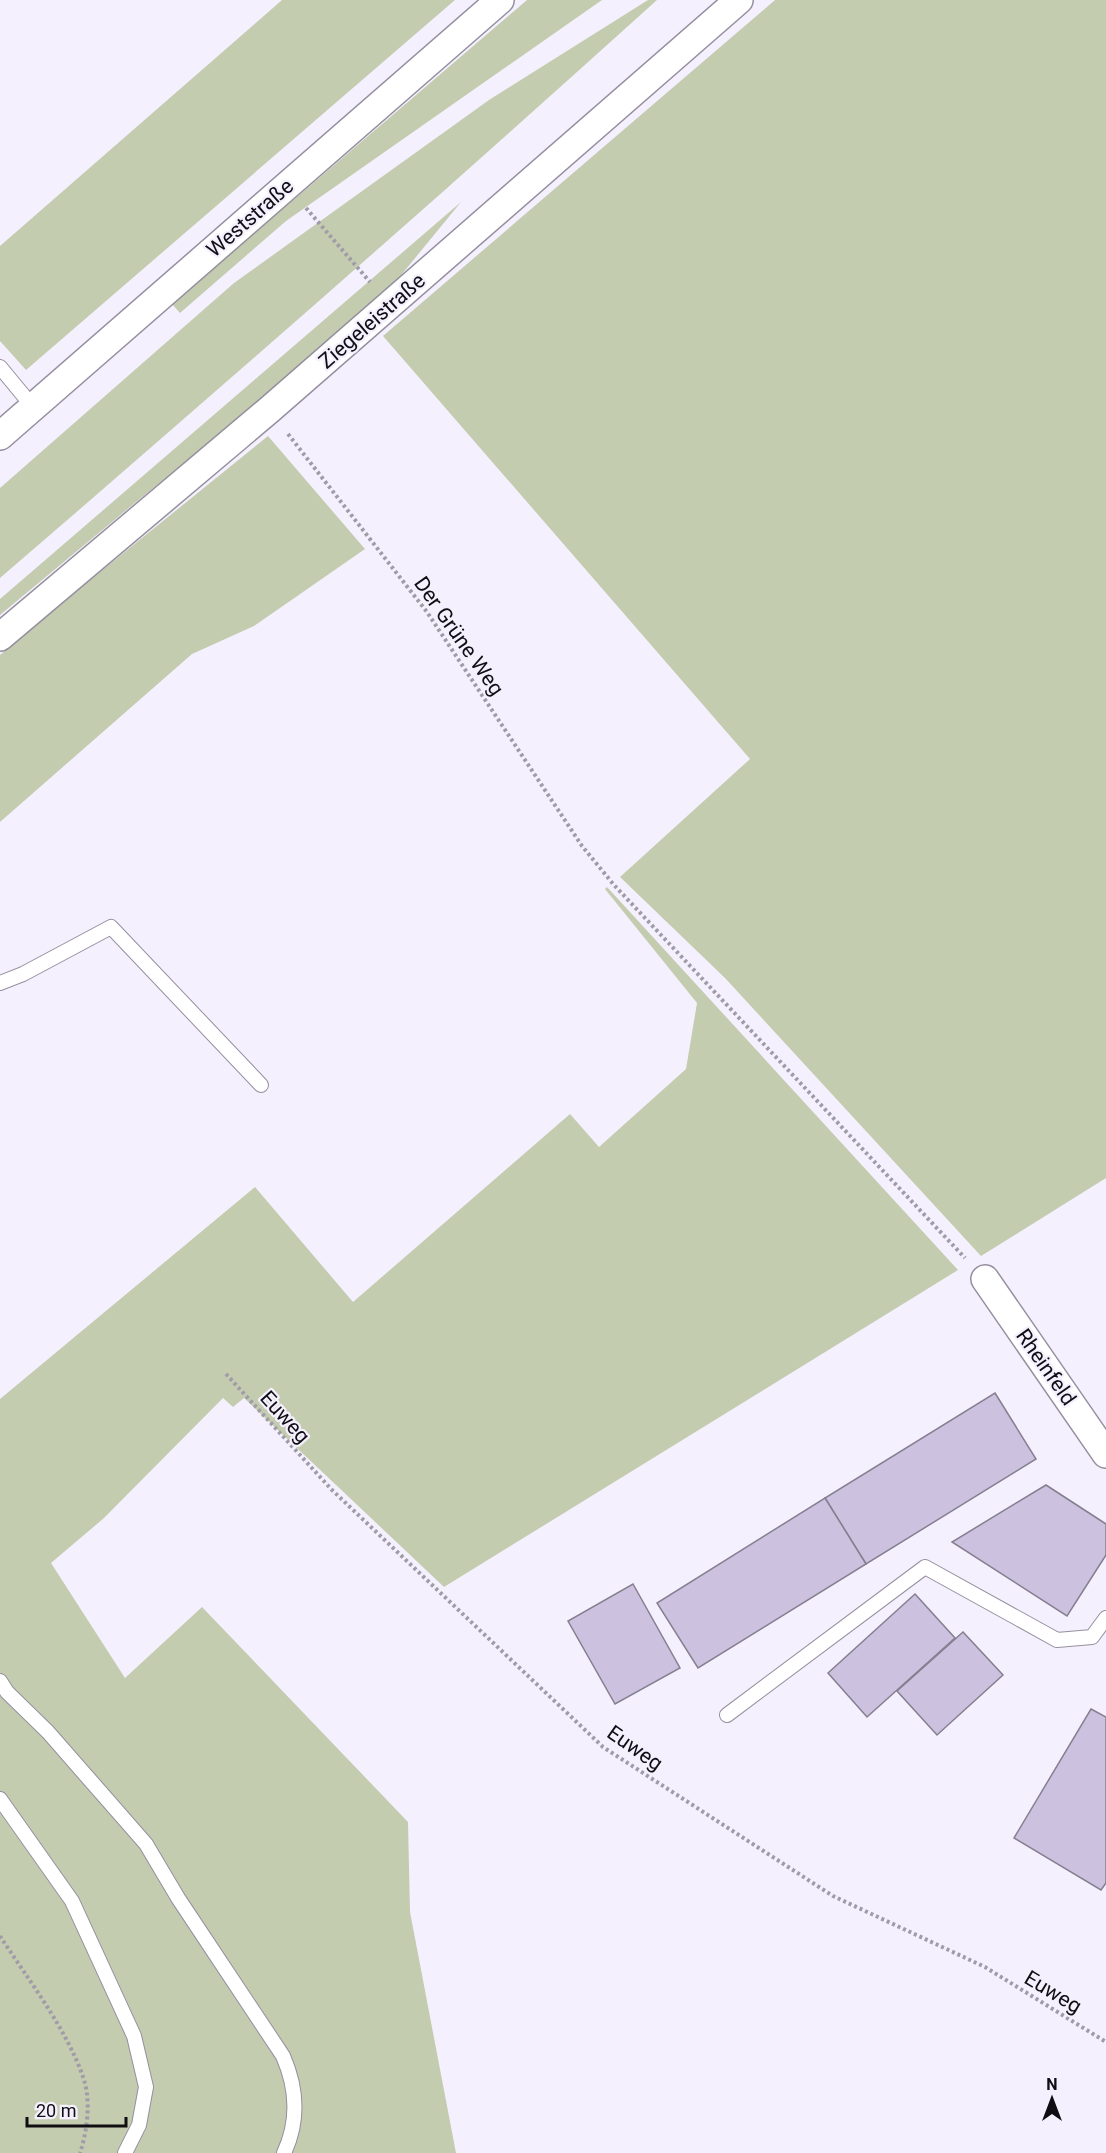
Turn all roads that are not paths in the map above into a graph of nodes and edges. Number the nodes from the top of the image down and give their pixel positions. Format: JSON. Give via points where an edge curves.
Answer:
{"nodes":[{"id":1,"x":500,"y":0,"type":"edge"},
{"id":2,"x":739,"y":0,"type":"edge"},
{"id":3,"x":0,"y":367,"type":"edge"},
{"id":4,"x":33,"y":407,"type":"junction"},
{"id":5,"x":0,"y":436,"type":"edge"},
{"id":6,"x":0,"y":637,"type":"edge"},
{"id":7,"x":0,"y":983,"type":"edge"},
{"id":8,"x":261,"y":1085,"type":"dead end"},
{"id":9,"x":985,"y":1279,"type":"road end"},
{"id":10,"x":1106,"y":1454,"type":"edge"},
{"id":11,"x":1106,"y":1618,"type":"edge"},
{"id":12,"x":0,"y":1681,"type":"edge"},
{"id":13,"x":727,"y":1715,"type":"dead end"},
{"id":14,"x":0,"y":1799,"type":"edge"},
{"id":15,"x":125,"y":2153,"type":"edge"},
{"id":16,"x":284,"y":2153,"type":"edge"}],
"edges":[{"from":1,"to":4,"type":"street","name":"Weststraße"},
{"from":2,"to":6,"type":"street","name":"Ziegeleistraße","via":[[390,306]]},
{"from":3,"to":4,"type":"lane"},
{"from":4,"to":5,"type":"street","name":"Weststraße"},
{"from":7,"to":8,"type":"lane","via":[[111,927]]},
{"from":9,"to":10,"type":"street","name":"Rheinfeld"},
{"from":11,"to":13,"type":"lane","via":[[1092,1637],[1057,1640],[925,1567]]},
{"from":12,"to":16,"type":"lane","via":[[146,1844],[283,2056],[291,2075],[295,2109]]},
{"from":14,"to":15,"type":"lane","via":[[72,1901],[134,2036],[146,2087],[139,2125]]}]}
